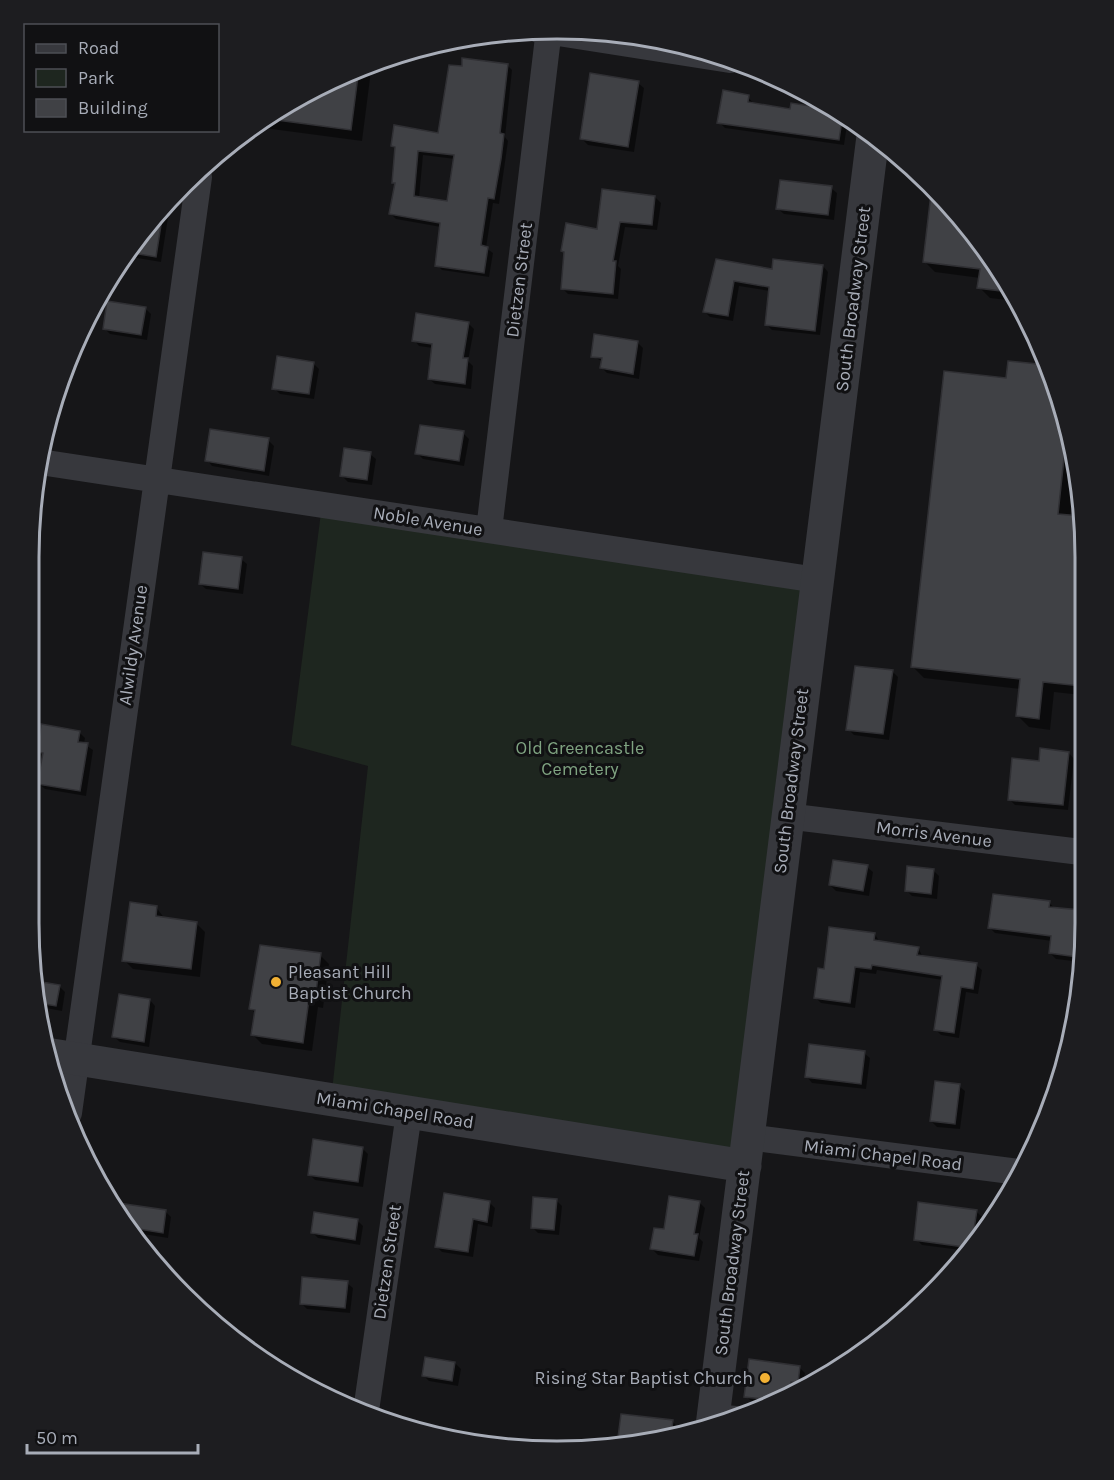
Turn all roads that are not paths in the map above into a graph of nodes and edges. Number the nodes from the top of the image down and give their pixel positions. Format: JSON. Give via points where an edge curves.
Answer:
{"nodes":[{"id":1,"x":545,"y":39,"type":"edge"},
{"id":2,"x":872,"y":146,"type":"edge"},
{"id":3,"x":199,"y":183,"type":"edge"},
{"id":4,"x":48,"y":463,"type":"edge"},
{"id":5,"x":156,"y":480,"type":"junction"},
{"id":6,"x":489,"y":530,"type":"junction"},
{"id":7,"x":817,"y":580,"type":"junction"},
{"id":8,"x":786,"y":816,"type":"junction"},
{"id":9,"x":1075,"y":851,"type":"edge"},
{"id":10,"x":61,"y":1056,"type":"edge"},
{"id":11,"x":66,"y":1088,"type":"edge"},
{"id":12,"x":409,"y":1113,"type":"junction"},
{"id":13,"x":746,"y":1151,"type":"junction"},
{"id":14,"x":1012,"y":1171,"type":"edge"},
{"id":15,"x":367,"y":1405,"type":"edge"},
{"id":16,"x":721,"y":1415,"type":"edge"}],
"edges":[{"from":1,"to":6,"type":"street","name":"Dietzen Street"},
{"from":2,"to":7,"type":"street","name":"South Broadway Street"},
{"from":3,"to":5,"type":"street","name":"Alwildy Avenue"},
{"from":4,"to":5,"type":"street","name":"Noble Avenue"},
{"from":5,"to":6,"type":"street","name":"Noble Avenue"},
{"from":5,"to":10,"type":"street","name":"Alwildy Avenue"},
{"from":6,"to":7,"type":"street","name":"Noble Avenue"},
{"from":7,"to":8,"type":"street","name":"South Broadway Street"},
{"from":8,"to":9,"type":"street","name":"Morris Avenue"},
{"from":8,"to":13,"type":"street","name":"South Broadway Street"},
{"from":10,"to":11,"type":"street","name":"Alwildy Avenue"},
{"from":10,"to":12,"type":"street","name":"Miami Chapel Road"},
{"from":12,"to":13,"type":"street","name":"Miami Chapel Road","via":[[568,1136]]},
{"from":12,"to":15,"type":"street","name":"Dietzen Street"},
{"from":13,"to":14,"type":"street","name":"Miami Chapel Road"},
{"from":13,"to":16,"type":"street","name":"South Broadway Street"}]}
